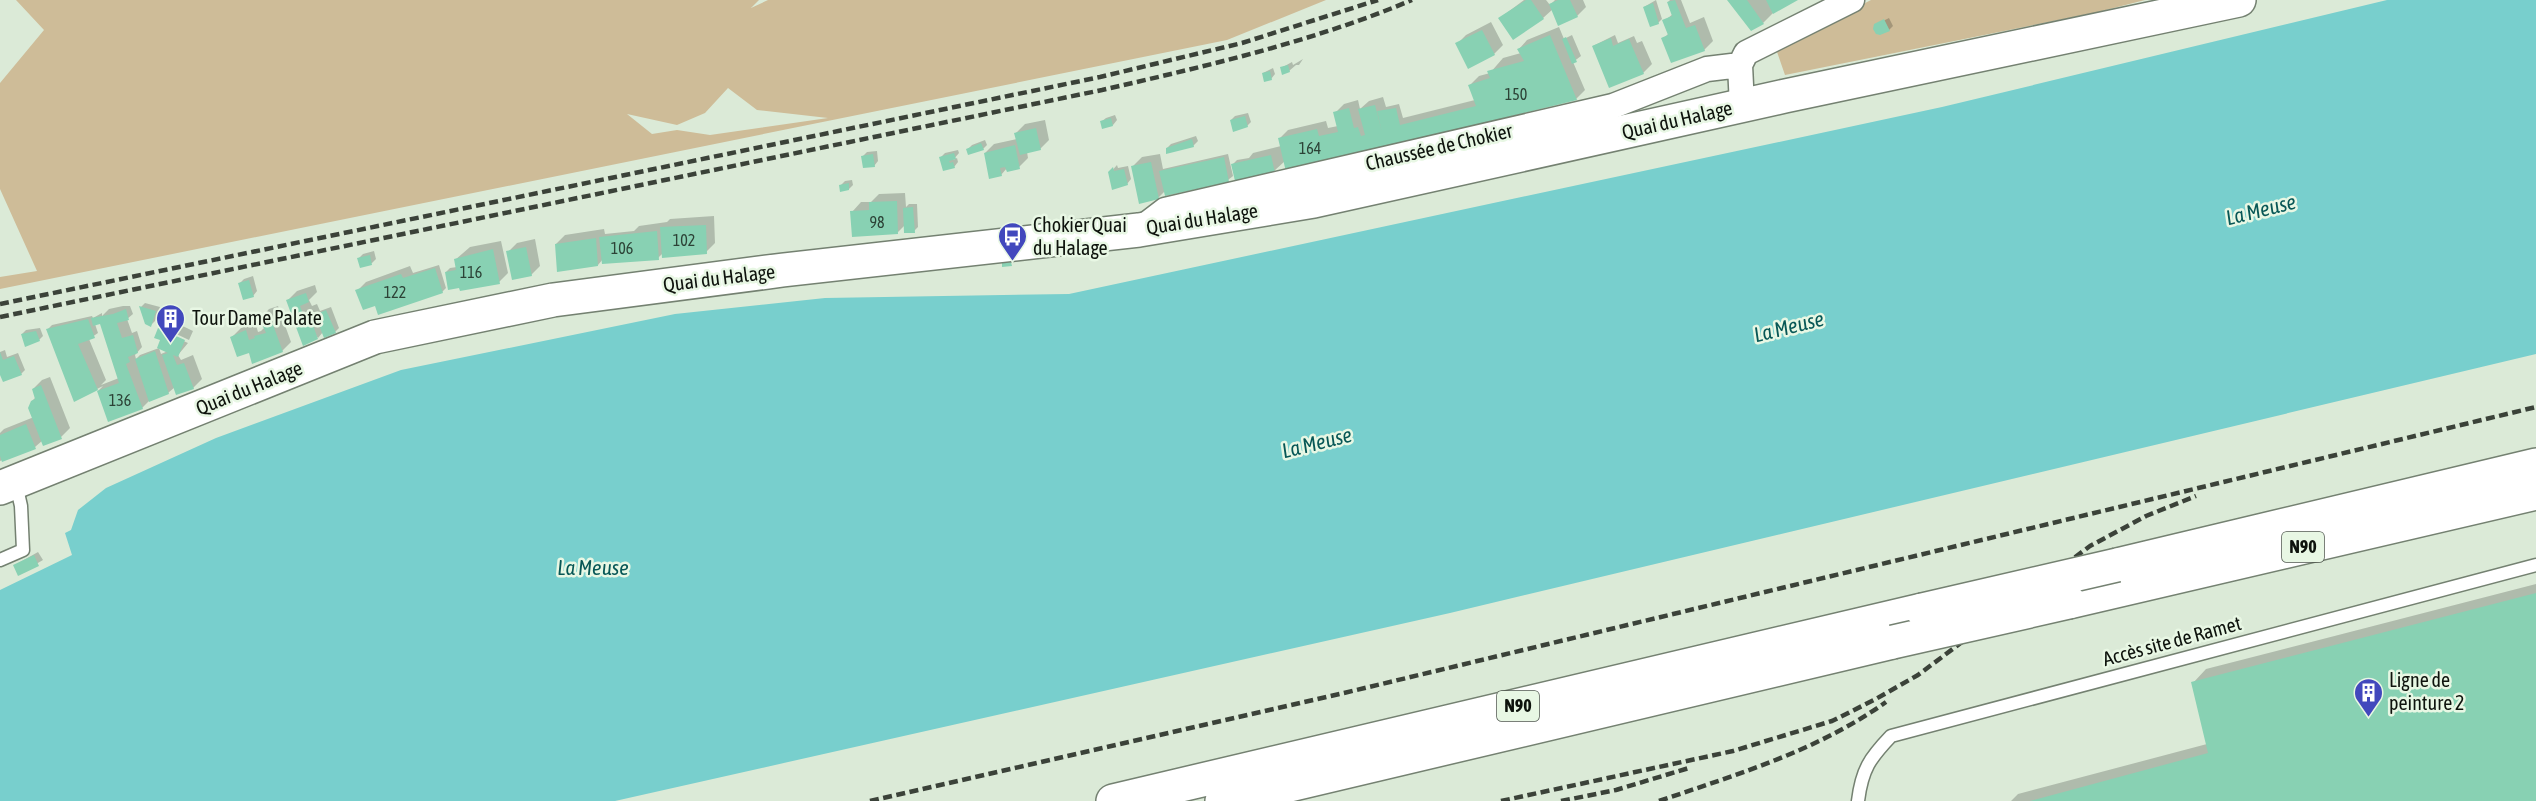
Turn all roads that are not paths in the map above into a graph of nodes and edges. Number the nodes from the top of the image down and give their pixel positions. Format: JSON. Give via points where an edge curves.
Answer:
{"nodes":[{"id":1,"x":1852,"y":0,"type":"edge"},
{"id":2,"x":2239,"y":0,"type":"edge"},
{"id":3,"x":1740,"y":65,"type":"junction"},
{"id":4,"x":1742,"y":106,"type":"junction"},
{"id":5,"x":1140,"y":230,"type":"junction"},
{"id":6,"x":2536,"y":465,"type":"edge"},
{"id":7,"x":8,"y":485,"type":"edge"},
{"id":8,"x":2536,"y":493,"type":"edge"},
{"id":9,"x":0,"y":560,"type":"edge"},
{"id":10,"x":2536,"y":565,"type":"edge"},
{"id":11,"x":1113,"y":801,"type":"edge"},
{"id":12,"x":1222,"y":801,"type":"edge"},
{"id":13,"x":1858,"y":801,"type":"edge"}],
"edges":[{"from":1,"to":3,"type":"street","via":[[1746,53]]},
{"from":2,"to":4,"type":"main road","name":"Quai du Halage"},
{"from":3,"to":4,"type":"street"},
{"from":3,"to":5,"type":"street","name":"Chaussée de Chokier","via":[[1707,69],[1613,106],[1165,210]]},
{"from":4,"to":5,"type":"main road","name":"Quai du Halage","via":[[1314,201]]},
{"from":5,"to":7,"type":"main road","name":"Quai du Halage","via":[[564,298],[375,337]]},
{"from":6,"to":11,"type":"main road","number":"N90","bridge":true},
{"from":7,"to":9,"type":"lane","via":[[21,506],[23,550]]},
{"from":8,"to":12,"type":"main road","number":"N90","bridge":true},
{"from":10,"to":13,"type":"lane","name":"Accès site de Ramet","via":[[1892,736],[1870,758],[1861,778]]}]}
